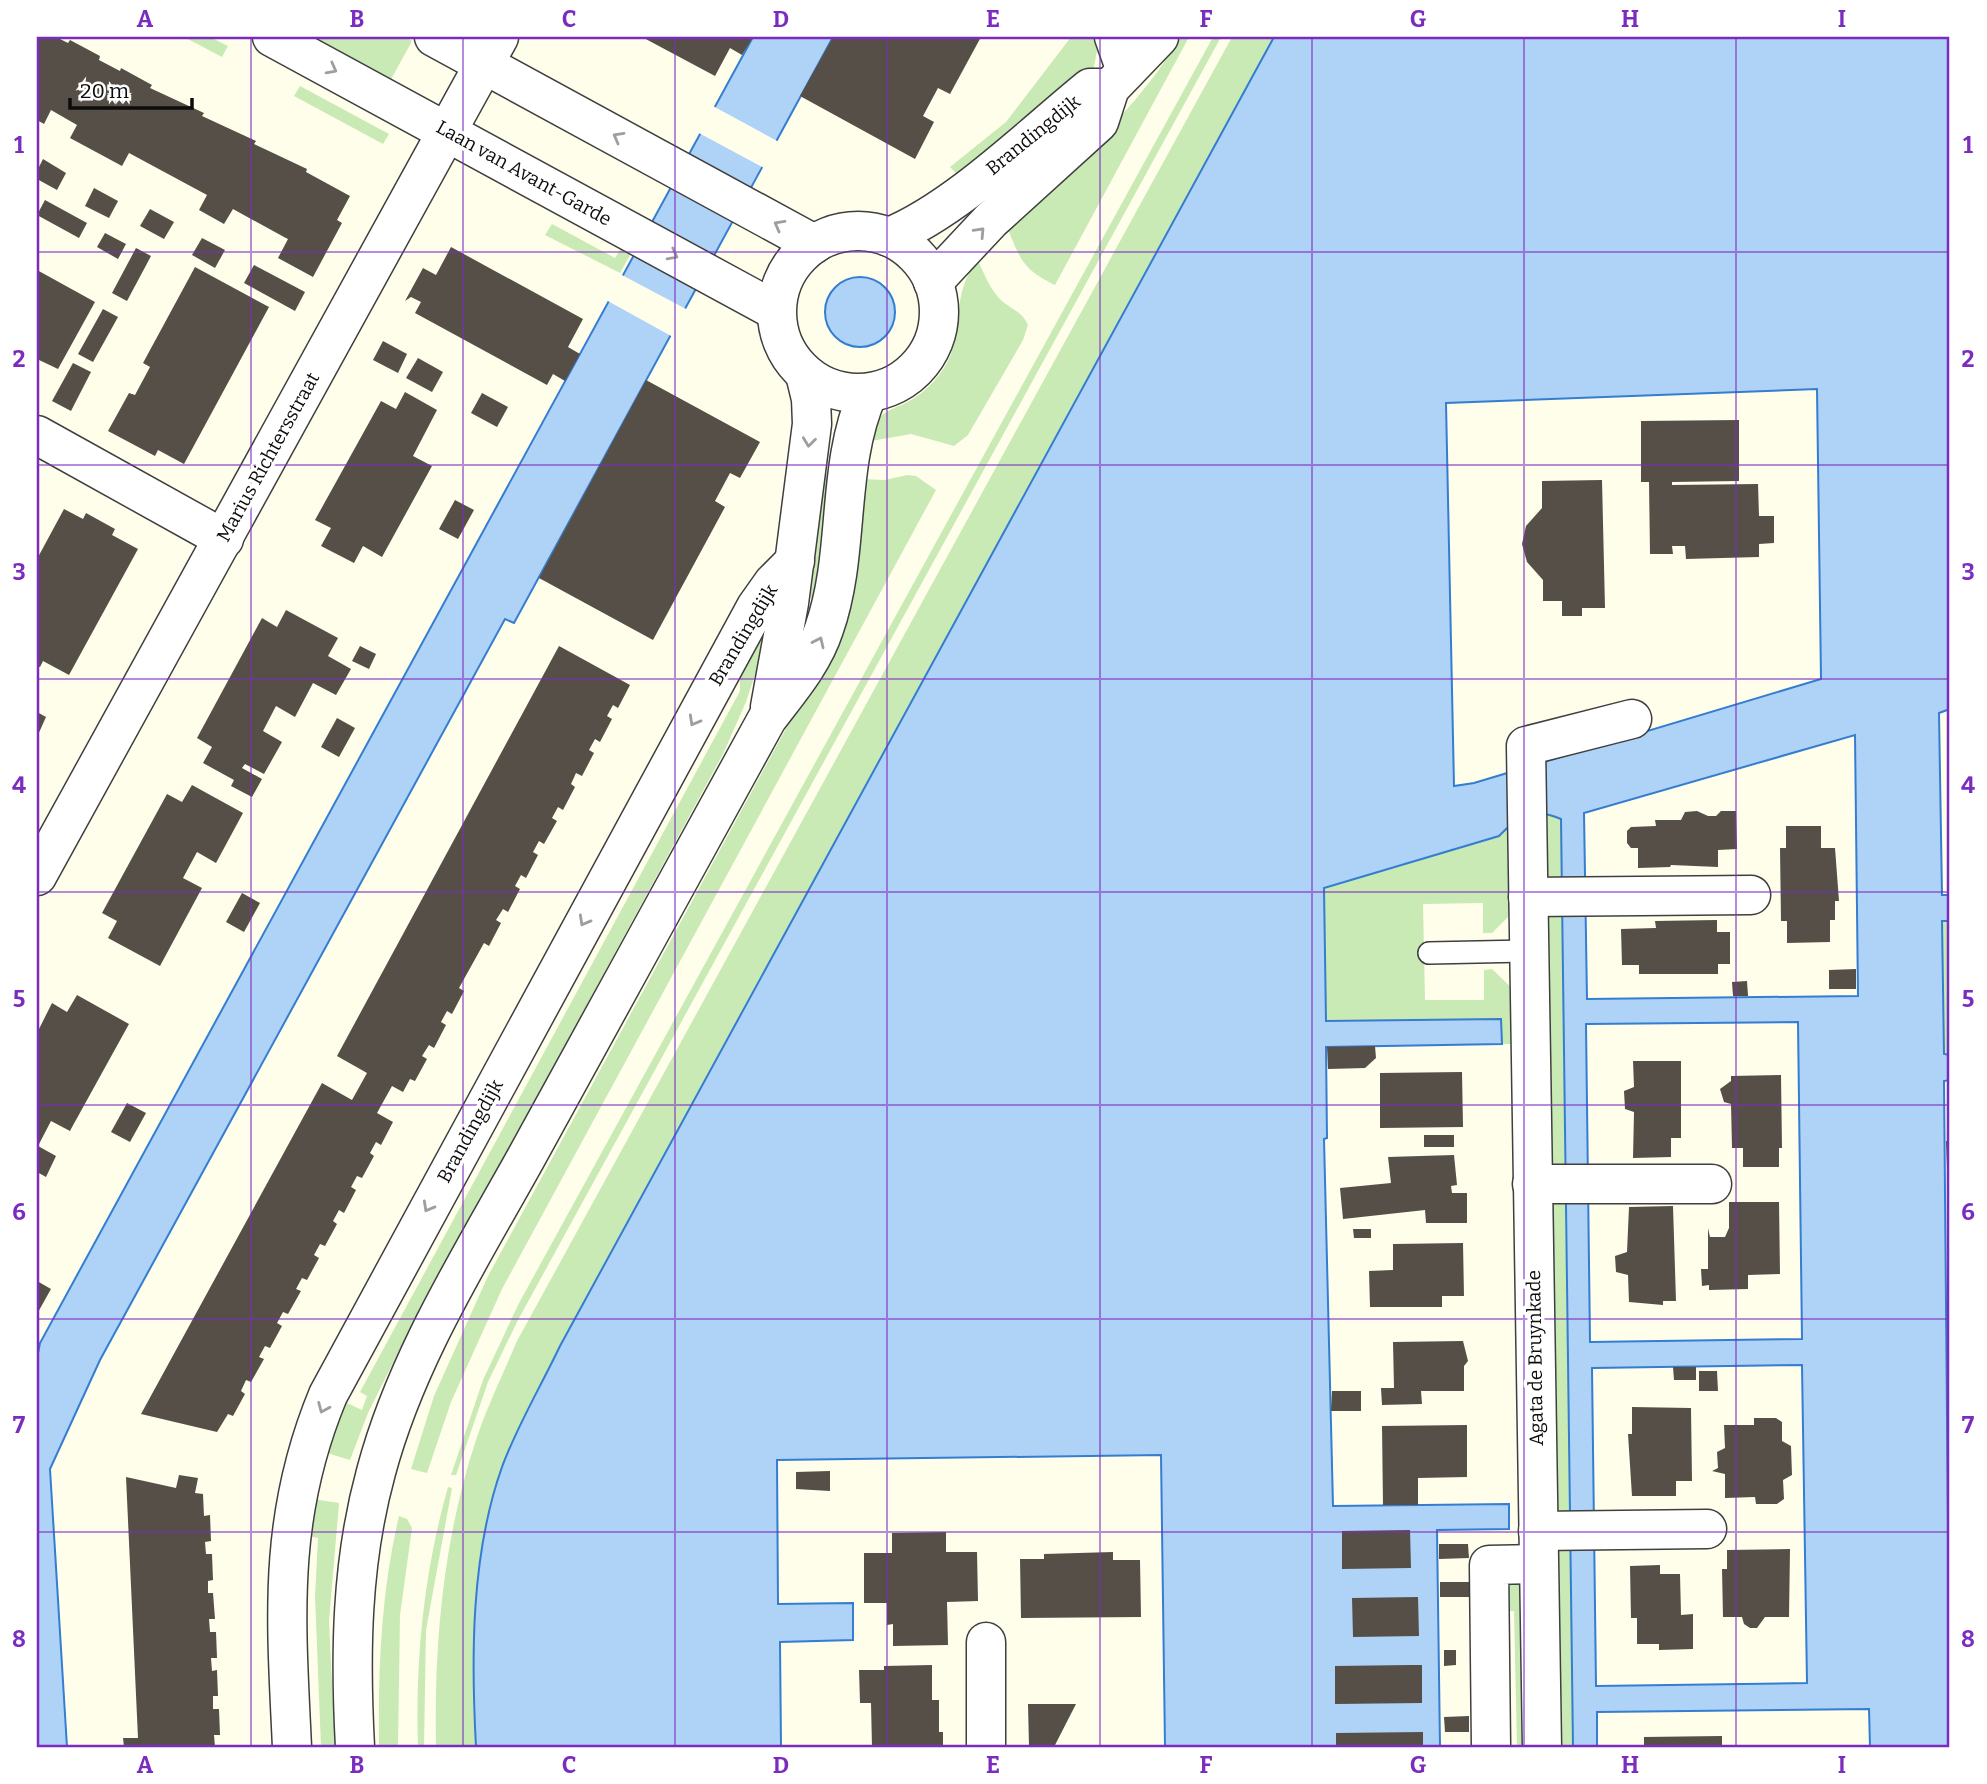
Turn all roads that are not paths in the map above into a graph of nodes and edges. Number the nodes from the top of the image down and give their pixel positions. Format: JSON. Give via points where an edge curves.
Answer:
{"nodes":[{"id":1,"x":272,"y":37,"type":"edge"},
{"id":2,"x":434,"y":37,"type":"edge"},
{"id":3,"x":1159,"y":37,"type":"edge"},
{"id":4,"x":491,"y":51,"type":"edge"},
{"id":5,"x":1117,"y":65,"type":"edge"},
{"id":6,"x":448,"y":131,"type":"junction"},
{"id":7,"x":889,"y":237,"type":"junction"},
{"id":8,"x":814,"y":244,"type":"junction"},
{"id":9,"x":933,"y":282,"type":"junction"},
{"id":10,"x":776,"y":311,"type":"junction"},
{"id":11,"x":805,"y":374,"type":"junction"},
{"id":12,"x":868,"y":393,"type":"junction"},
{"id":13,"x":37,"y":435,"type":"edge"},
{"id":14,"x":224,"y":538,"type":"junction"},
{"id":15,"x":795,"y":561,"type":"junction"},
{"id":16,"x":767,"y":719,"type":"junction"},
{"id":17,"x":1632,"y":719,"type":"dead end"},
{"id":18,"x":37,"y":876,"type":"edge"},
{"id":19,"x":1751,"y":895,"type":"dead end"},
{"id":20,"x":1538,"y":897,"type":"junction"},
{"id":21,"x":1530,"y":951,"type":"junction"},
{"id":22,"x":1429,"y":953,"type":"dead end"},
{"id":23,"x":1540,"y":1184,"type":"junction"},
{"id":24,"x":1712,"y":1184,"type":"dead end"},
{"id":25,"x":1707,"y":1530,"type":"dead end"},
{"id":26,"x":1544,"y":1542,"type":"junction"},
{"id":27,"x":986,"y":1642,"type":"dead end"},
{"id":28,"x":292,"y":1747,"type":"edge"},
{"id":29,"x":355,"y":1747,"type":"edge"},
{"id":30,"x":986,"y":1747,"type":"edge"},
{"id":31,"x":1491,"y":1747,"type":"edge"},
{"id":32,"x":1542,"y":1747,"type":"edge"}],
"edges":[{"from":1,"to":6,"type":"street","name":"Laan van Avant-Garde","one_way":true},
{"from":2,"to":4,"type":"street"},
{"from":3,"to":5,"type":"street","name":"Brandingdijk"},
{"from":4,"to":6,"type":"street","name":"Marius Richtersstraat"},
{"from":8,"to":4,"type":"street","one_way":true,"via":[[678,170]]},
{"from":5,"to":7,"type":"street","name":"Brandingdijk","via":[[944,207],[914,228]]},
{"from":9,"to":5,"type":"street","name":"Brandingdijk","one_way":true,"via":[[991,220],[1099,122]]},
{"from":6,"to":10,"type":"street","name":"Laan van Avant-Garde","one_way":true},
{"from":6,"to":14,"type":"street","name":"Marius Richtersstraat"},
{"from":7,"to":8,"type":"street","via":[[850,232]]},
{"from":7,"to":9,"type":"street","via":[[915,255]]},
{"from":8,"to":10,"type":"street","via":[[787,273]]},
{"from":9,"to":12,"type":"street","via":[[939,314],[927,353],[899,382]]},
{"from":10,"to":11,"type":"street","via":[[784,346]]},
{"from":11,"to":12,"type":"street","via":[[835,390]]},
{"from":11,"to":15,"type":"street","name":"Brandingdijk","one_way":true,"via":[[811,424]]},
{"from":16,"to":12,"type":"street","name":"Brandingdijk","one_way":true,"via":[[809,661],[828,620],[852,445]]},
{"from":13,"to":14,"type":"street"},
{"from":14,"to":18,"type":"street","name":"Marius Richtersstraat"},
{"from":15,"to":16,"type":"street","name":"Brandingdijk"},
{"from":15,"to":28,"type":"street","name":"Brandingdijk","one_way":true,"via":[[752,614],[328,1395],[305,1458],[288,1549]]},
{"from":16,"to":29,"type":"street","name":"Brandingdijk","via":[[451,1295],[397,1408],[375,1475],[355,1595],[351,1668]]},
{"from":17,"to":20,"type":"street","name":"Agata de Bruynkade","via":[[1526,746],[1527,830]]},
{"from":19,"to":20,"type":"street"},
{"from":20,"to":21,"type":"street","name":"Agata de Bruynkade"},
{"from":21,"to":22,"type":"lane"},
{"from":21,"to":23,"type":"street","name":"Agata de Bruynkade"},
{"from":23,"to":24,"type":"street"},
{"from":23,"to":26,"type":"street","name":"Agata de Bruynkade"},
{"from":25,"to":26,"type":"street","via":[[1603,1530]]},
{"from":26,"to":31,"type":"street","via":[[1489,1565]]},
{"from":26,"to":32,"type":"street","name":"Agata de Bruynkade"},
{"from":27,"to":30,"type":"street"}]}
